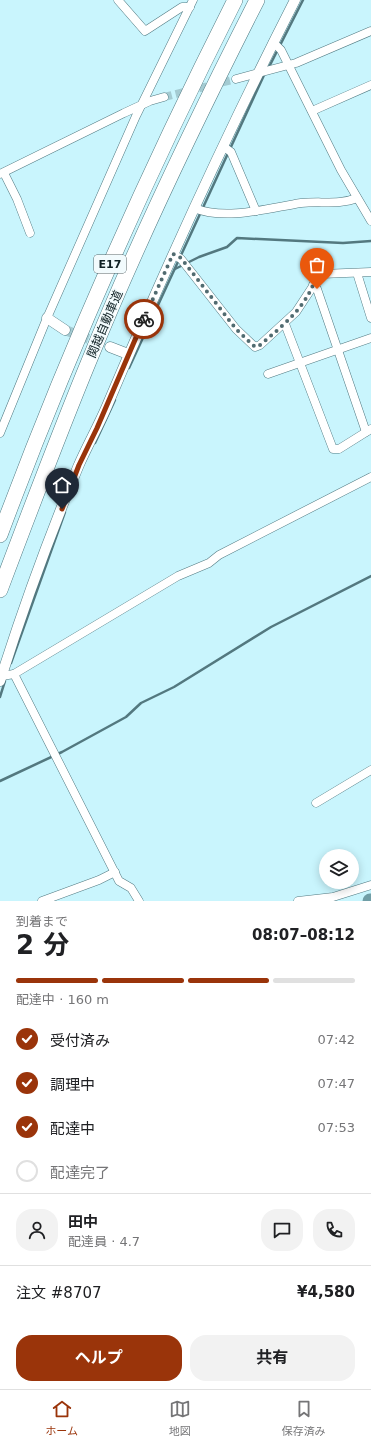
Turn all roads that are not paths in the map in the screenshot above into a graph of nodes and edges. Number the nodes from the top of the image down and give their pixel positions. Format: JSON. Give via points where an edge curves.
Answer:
{"nodes":[{"id":1,"x":118,"y":0,"type":"edge"},
{"id":2,"x":235,"y":0,"type":"edge"},
{"id":3,"x":257,"y":0,"type":"edge"},
{"id":4,"x":295,"y":0,"type":"edge"},
{"id":5,"x":192,"y":4,"type":"edge"},
{"id":6,"x":371,"y":31,"type":"edge"},
{"id":7,"x":274,"y":42,"type":"junction"},
{"id":8,"x":289,"y":65,"type":"junction"},
{"id":9,"x":258,"y":74,"type":"junction"},
{"id":10,"x":236,"y":79,"type":"tunnel mouth"},
{"id":11,"x":371,"y":85,"type":"edge"},
{"id":12,"x":164,"y":97,"type":"tunnel mouth"},
{"id":13,"x":141,"y":105,"type":"junction"},
{"id":14,"x":312,"y":111,"type":"junction"},
{"id":15,"x":224,"y":147,"type":"junction"},
{"id":16,"x":2,"y":174,"type":"edge"},
{"id":17,"x":357,"y":198,"type":"junction"},
{"id":18,"x":194,"y":208,"type":"junction"},
{"id":19,"x":256,"y":211,"type":"junction"},
{"id":20,"x":371,"y":221,"type":"edge"},
{"id":21,"x":30,"y":233,"type":"dead end"},
{"id":22,"x":173,"y":254,"type":"junction"},
{"id":23,"x":371,"y":272,"type":"edge"},
{"id":24,"x":357,"y":273,"type":"junction"},
{"id":25,"x":313,"y":285,"type":"junction"},
{"id":26,"x":47,"y":318,"type":"junction"},
{"id":27,"x":371,"y":318,"type":"edge"},
{"id":28,"x":285,"y":324,"type":"junction"},
{"id":29,"x":65,"y":330,"type":"tunnel mouth"},
{"id":30,"x":371,"y":338,"type":"edge"},
{"id":31,"x":110,"y":346,"type":"tunnel mouth"},
{"id":32,"x":337,"y":349,"type":"junction"},
{"id":33,"x":128,"y":354,"type":"junction"},
{"id":34,"x":299,"y":362,"type":"junction"},
{"id":35,"x":268,"y":374,"type":"dead end"},
{"id":36,"x":368,"y":430,"type":"edge"},
{"id":37,"x":0,"y":433,"type":"edge"},
{"id":38,"x":371,"y":477,"type":"edge"},
{"id":39,"x":0,"y":535,"type":"edge"},
{"id":40,"x":0,"y":590,"type":"edge"},
{"id":41,"x":14,"y":674,"type":"junction"},
{"id":42,"x":1,"y":678,"type":"edge"},
{"id":43,"x":371,"y":770,"type":"edge"},
{"id":44,"x":316,"y":803,"type":"dead end"},
{"id":45,"x":115,"y":872,"type":"junction"},
{"id":46,"x":371,"y":885,"type":"edge"},
{"id":47,"x":42,"y":901,"type":"edge"},
{"id":48,"x":139,"y":901,"type":"edge"},
{"id":49,"x":298,"y":901,"type":"edge"}],
"edges":[{"from":1,"to":5,"type":"street","via":[[145,31],[182,7]]},
{"from":2,"to":39,"type":"highway","name":"関越自動車道","number":"E17","via":[[185,99],[71,352]]},
{"from":3,"to":40,"type":"highway","name":"関越自動車道","number":"E17","via":[[145,230],[89,360]]},
{"from":4,"to":7,"type":"street"},
{"from":5,"to":13,"type":"street"},
{"from":6,"to":8,"type":"street"},
{"from":7,"to":8,"type":"street"},
{"from":7,"to":9,"type":"street"},
{"from":8,"to":9,"type":"street"},
{"from":8,"to":14,"type":"street"},
{"from":9,"to":10,"type":"street"},
{"from":9,"to":15,"type":"street"},
{"from":11,"to":14,"type":"street"},
{"from":12,"to":13,"type":"street"},
{"from":13,"to":16,"type":"street"},
{"from":13,"to":26,"type":"street"},
{"from":14,"to":17,"type":"street"},
{"from":15,"to":18,"type":"street"},
{"from":15,"to":19,"type":"street","via":[[231,152]]},
{"from":16,"to":21,"type":"street","via":[[17,199]]},
{"from":17,"to":19,"type":"street","via":[[344,202],[302,203]]},
{"from":17,"to":20,"type":"street"},
{"from":18,"to":19,"type":"street","via":[[213,213]]},
{"from":18,"to":22,"type":"street"},
{"from":22,"to":28,"type":"street","via":[[181,258],[252,346],[260,345]]},
{"from":22,"to":33,"type":"street"},
{"from":23,"to":24,"type":"street"},
{"from":24,"to":25,"type":"street","via":[[322,273]]},
{"from":24,"to":27,"type":"street"},
{"from":25,"to":28,"type":"street","via":[[302,306]]},
{"from":25,"to":32,"type":"street","via":[[317,289]]},
{"from":26,"to":29,"type":"street"},
{"from":26,"to":37,"type":"street"},
{"from":28,"to":34,"type":"street"},
{"from":30,"to":32,"type":"street"},
{"from":31,"to":33,"type":"street"},
{"from":32,"to":34,"type":"street"},
{"from":32,"to":36,"type":"street"},
{"from":33,"to":42,"type":"street","via":[[79,465]]},
{"from":34,"to":35,"type":"street"},
{"from":34,"to":36,"type":"street","via":[[333,449],[338,449]]},
{"from":38,"to":41,"type":"street","via":[[219,555],[209,563],[178,576]]},
{"from":41,"to":42,"type":"street"},
{"from":41,"to":45,"type":"street"},
{"from":43,"to":44,"type":"street"},
{"from":45,"to":47,"type":"street"},
{"from":45,"to":48,"type":"street","via":[[119,881],[131,888]]},
{"from":46,"to":49,"type":"street","via":[[333,897]]}]}
